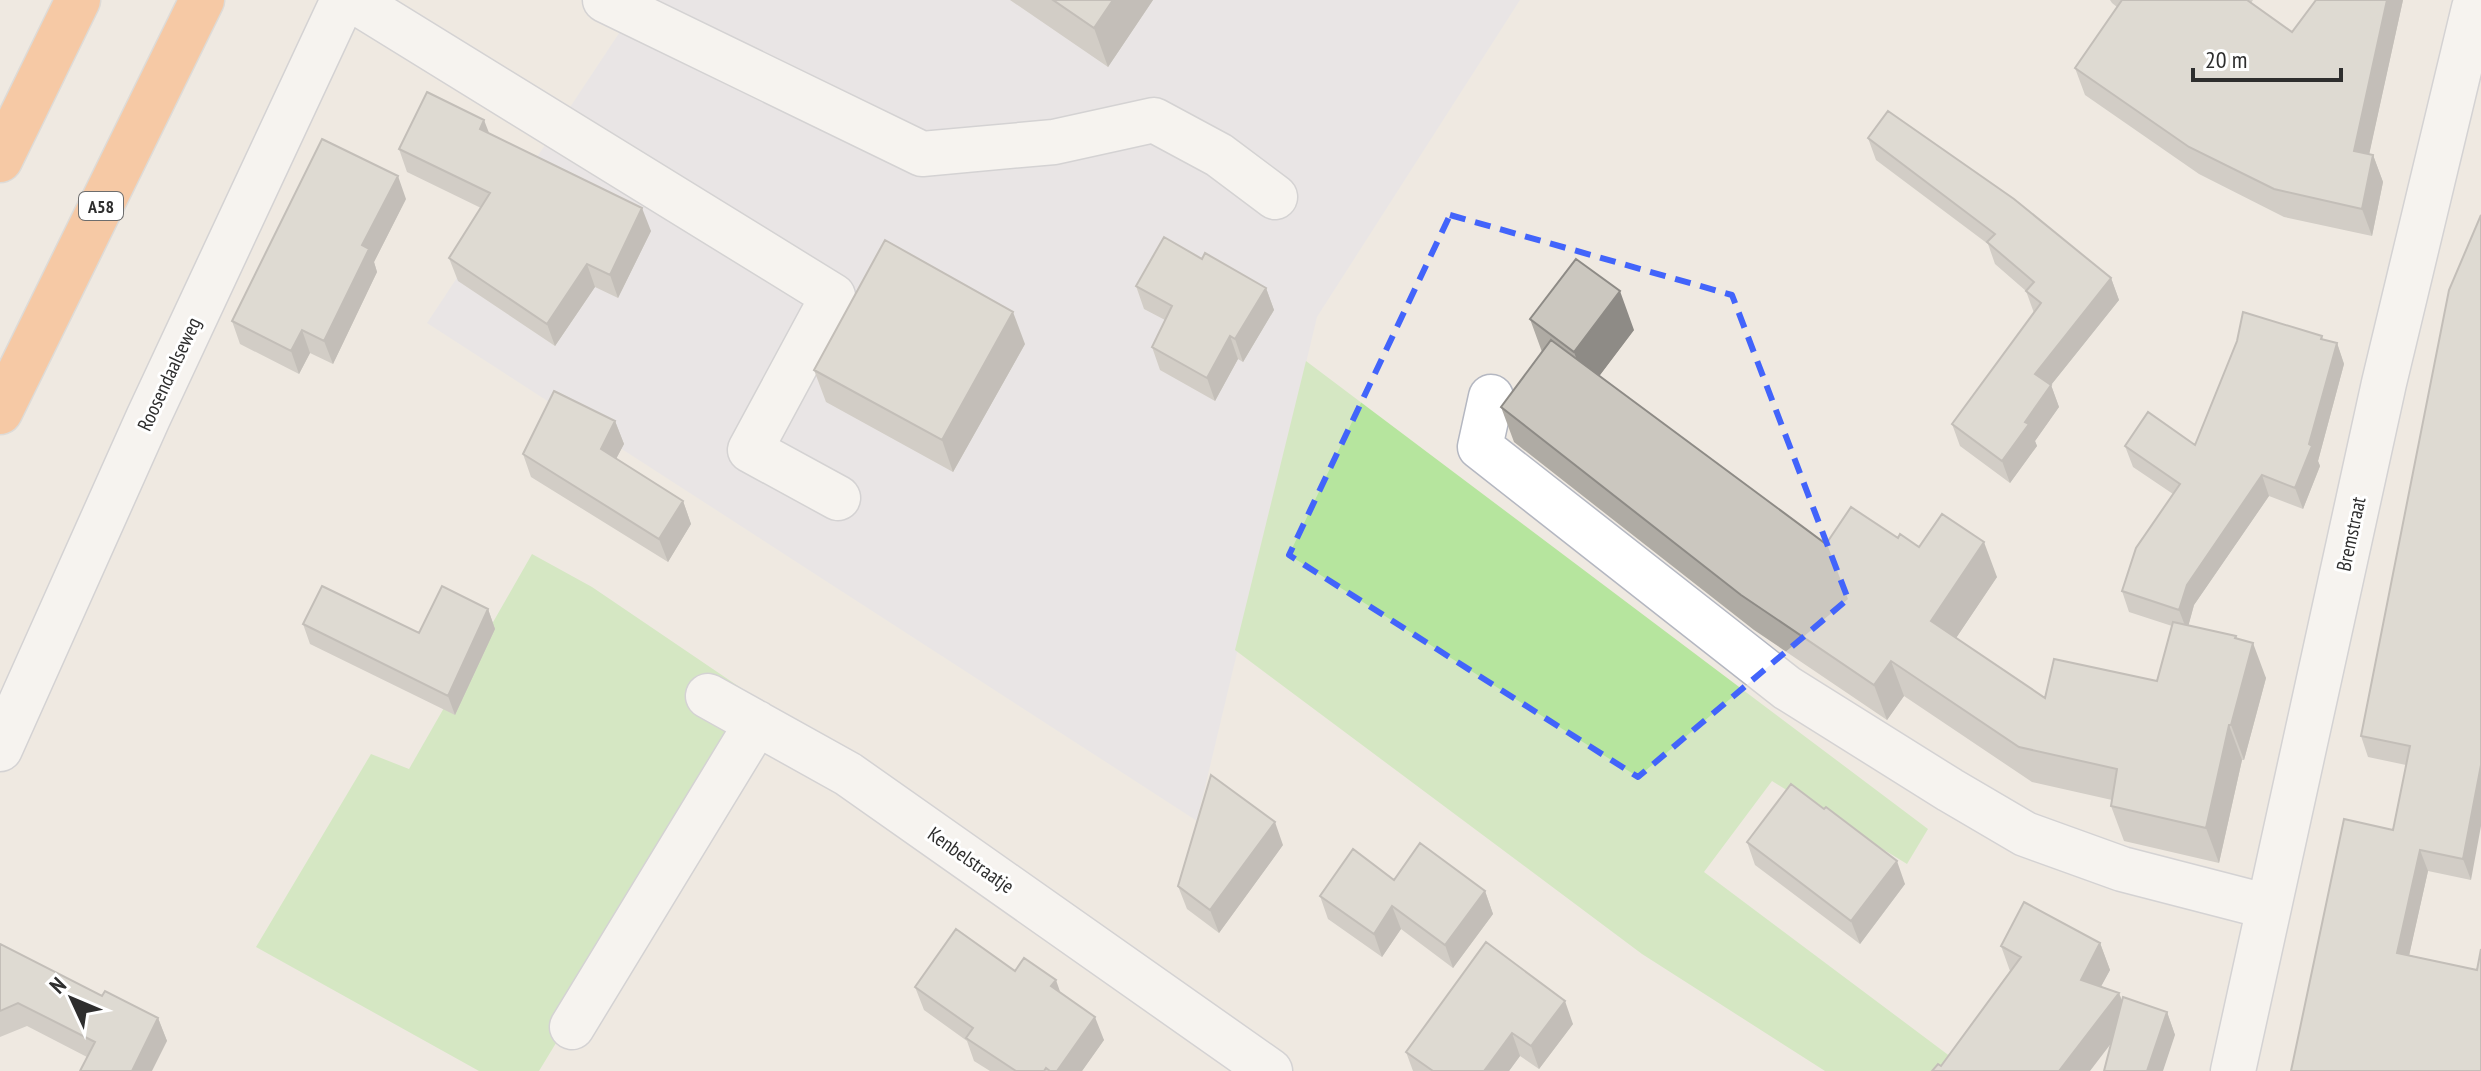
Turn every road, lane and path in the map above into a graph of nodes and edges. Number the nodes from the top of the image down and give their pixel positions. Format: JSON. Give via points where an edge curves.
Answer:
{"nodes":[{"id":1,"x":78,"y":0,"type":"edge"},
{"id":2,"x":202,"y":0,"type":"edge"},
{"id":3,"x":343,"y":0,"type":"edge"},
{"id":4,"x":353,"y":0,"type":"edge"},
{"id":5,"x":605,"y":0,"type":"edge"},
{"id":6,"x":2481,"y":1,"type":"edge"},
{"id":7,"x":0,"y":160,"type":"edge"},
{"id":8,"x":1275,"y":197,"type":"dead end"},
{"id":9,"x":1491,"y":397,"type":"dead end"},
{"id":10,"x":0,"y":411,"type":"edge"},
{"id":11,"x":838,"y":498,"type":"dead end"},
{"id":12,"x":708,"y":696,"type":"dead end"},
{"id":13,"x":757,"y":723,"type":"junction"},
{"id":14,"x":0,"y":749,"type":"edge"},
{"id":15,"x":2269,"y":907,"type":"junction"},
{"id":16,"x":572,"y":1027,"type":"dead end"},
{"id":17,"x":1215,"y":1054,"type":"edge"},
{"id":18,"x":1270,"y":1071,"type":"edge"},
{"id":19,"x":2233,"y":1071,"type":"edge"}],
"edges":[{"from":1,"to":7,"type":"highway"},
{"from":2,"to":10,"type":"highway","number":"A58"},
{"from":3,"to":14,"type":"street","name":"Roosendaalseweg"},
{"from":4,"to":11,"type":"street","via":[[833,296],[750,450]]},
{"from":5,"to":8,"type":"street","via":[[922,154],[1054,142],[1154,120],[1219,155]]},
{"from":6,"to":15,"type":"street","name":"Bremstraat","via":[[2474,8],[2384,383]]},
{"from":9,"to":15,"type":"street","via":[[1480,447],[1787,688],[2025,834],[2122,869]]},
{"from":12,"to":13,"type":"street","name":"Kenbelstraatje"},
{"from":13,"to":16,"type":"street"},
{"from":13,"to":17,"type":"street","name":"Kenbelstraatje","via":[[848,774]]},
{"from":15,"to":19,"type":"street","name":"Bremstraat"},
{"from":17,"to":18,"type":"street","name":"Kenbelstraatje"}]}
